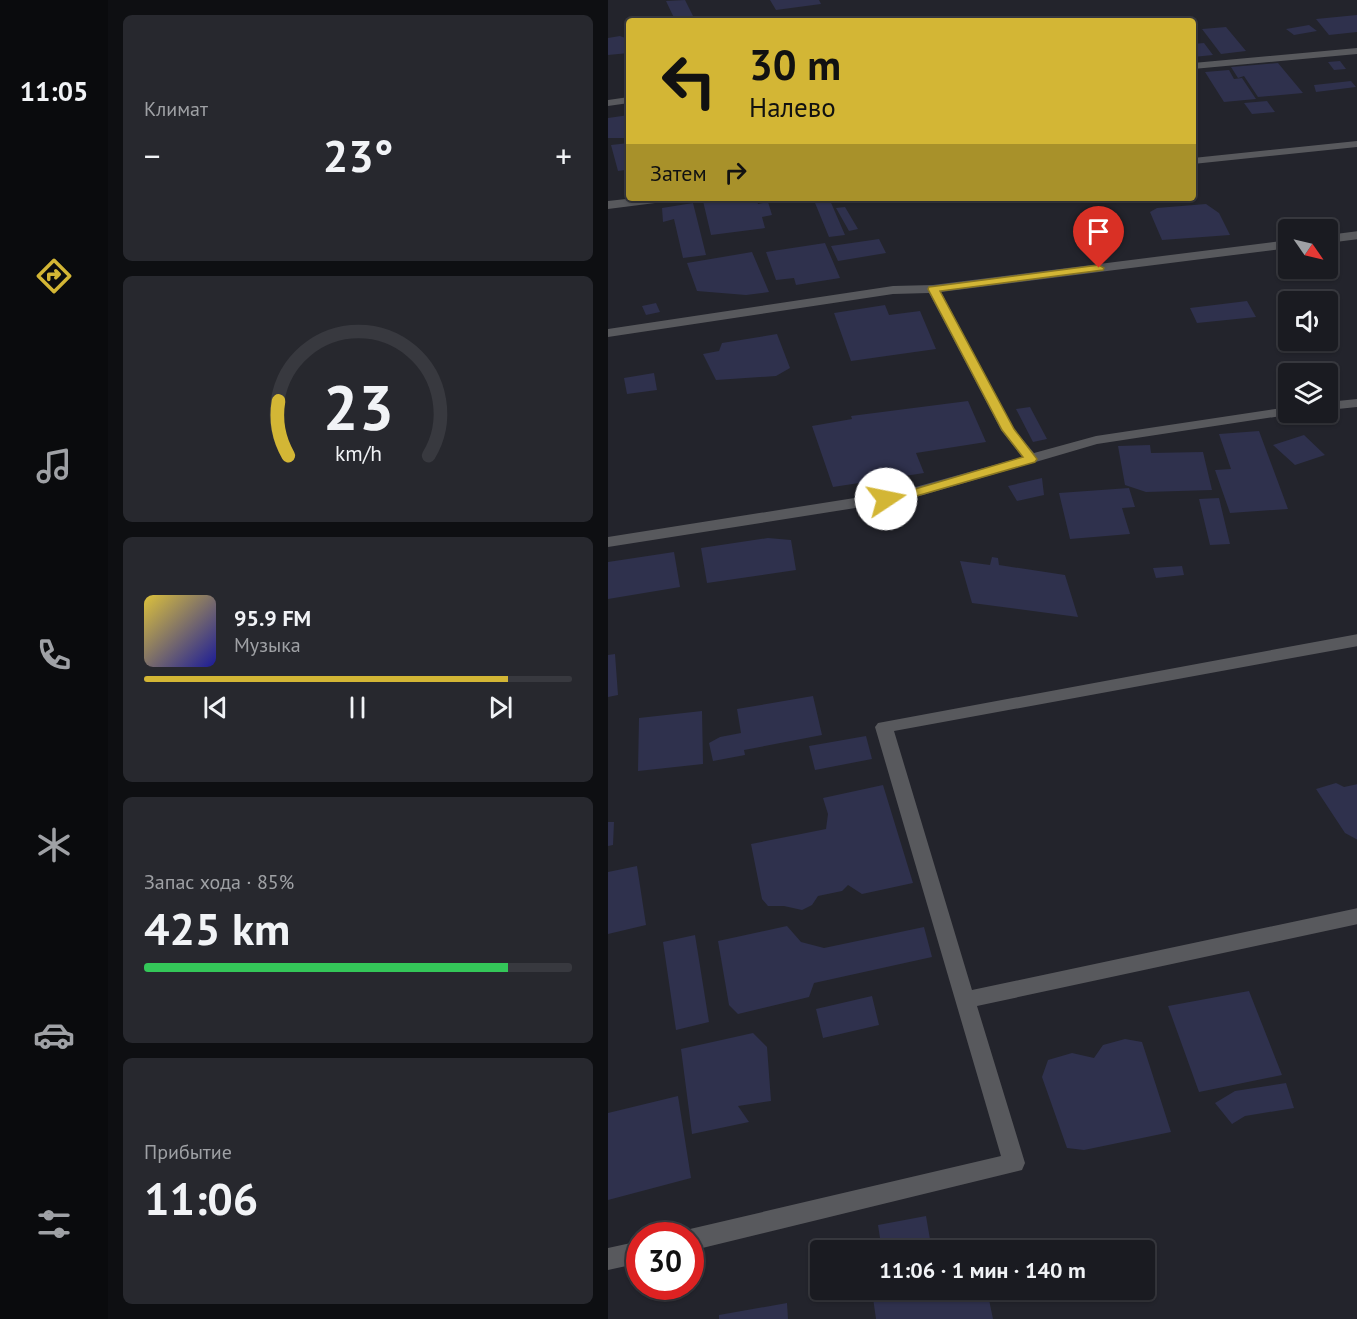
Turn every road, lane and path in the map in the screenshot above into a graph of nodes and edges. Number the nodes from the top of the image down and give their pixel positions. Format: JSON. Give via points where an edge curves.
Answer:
{"nodes":[{"id":1,"x":1358,"y":51,"type":"edge"},
{"id":2,"x":1196,"y":66,"type":"edge"},
{"id":3,"x":626,"y":100,"type":"edge"},
{"id":4,"x":608,"y":103,"type":"edge"},
{"id":5,"x":1358,"y":144,"type":"edge"},
{"id":6,"x":1196,"y":161,"type":"edge"},
{"id":7,"x":640,"y":201,"type":"edge"},
{"id":8,"x":608,"y":205,"type":"edge"},
{"id":9,"x":1358,"y":235,"type":"edge"},
{"id":10,"x":1338,"y":238,"type":"edge"},
{"id":11,"x":1278,"y":245,"type":"edge"},
{"id":12,"x":933,"y":289,"type":"junction"},
{"id":13,"x":608,"y":333,"type":"edge"},
{"id":14,"x":1358,"y":403,"type":"edge"},
{"id":15,"x":1338,"y":405,"type":"edge"},
{"id":16,"x":1278,"y":413,"type":"edge"},
{"id":17,"x":1031,"y":459,"type":"junction"},
{"id":18,"x":608,"y":542,"type":"edge"},
{"id":19,"x":1358,"y":640,"type":"edge"},
{"id":20,"x":1358,"y":915,"type":"edge"},
{"id":21,"x":966,"y":1000,"type":"junction"},
{"id":22,"x":704,"y":1237,"type":"edge"},
{"id":23,"x":626,"y":1255,"type":"edge"},
{"id":24,"x":608,"y":1259,"type":"edge"}],
"edges":[{"from":1,"to":2,"type":"street"},
{"from":3,"to":4,"type":"street"},
{"from":5,"to":6,"type":"street"},
{"from":7,"to":8,"type":"street"},
{"from":9,"to":10,"type":"street"},
{"from":11,"to":12,"type":"street"},
{"from":12,"to":13,"type":"street","via":[[893,290]]},
{"from":12,"to":17,"type":"street","via":[[1008,430]]},
{"from":14,"to":15,"type":"street"},
{"from":16,"to":17,"type":"street","via":[[1096,440]]},
{"from":17,"to":18,"type":"street","via":[[906,495]]},
{"from":19,"to":21,"type":"street","via":[[884,727]]},
{"from":20,"to":21,"type":"street"},
{"from":21,"to":22,"type":"street","via":[[1014,1163]]},
{"from":23,"to":24,"type":"street"}]}
